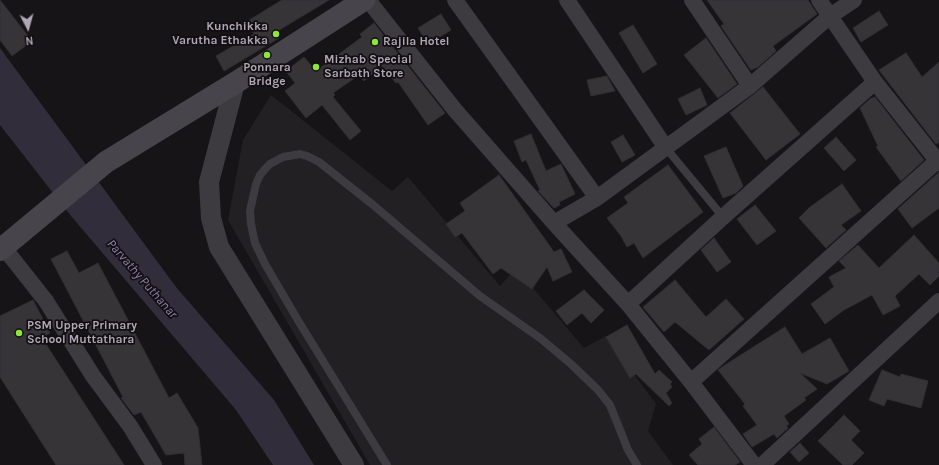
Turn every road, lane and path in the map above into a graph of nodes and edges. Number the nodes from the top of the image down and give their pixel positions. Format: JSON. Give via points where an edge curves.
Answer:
{"nodes":[{"id":1,"x":364,"y":0,"type":"edge"},
{"id":2,"x":368,"y":0,"type":"edge"},
{"id":3,"x":455,"y":0,"type":"edge"},
{"id":4,"x":566,"y":0,"type":"edge"},
{"id":5,"x":692,"y":0,"type":"edge"},
{"id":6,"x":819,"y":0,"type":"edge"},
{"id":7,"x":854,"y":0,"type":"edge"},
{"id":8,"x":830,"y":16,"type":"junction"},
{"id":9,"x":875,"y":82,"type":"junction"},
{"id":10,"x":235,"y":83,"type":"junction"},
{"id":11,"x":750,"y":86,"type":"junction"},
{"id":12,"x":666,"y":148,"type":"junction"},
{"id":13,"x":938,"y":162,"type":"edge"},
{"id":14,"x":597,"y":198,"type":"junction"},
{"id":15,"x":723,"y":217,"type":"junction"},
{"id":16,"x":554,"y":223,"type":"junction"},
{"id":17,"x":2,"y":249,"type":"edge"},
{"id":18,"x":939,"y":301,"type":"edge"},
{"id":19,"x":628,"y":304,"type":"junction"},
{"id":20,"x":932,"y":318,"type":"edge"},
{"id":21,"x":691,"y":382,"type":"junction"},
{"id":22,"x":154,"y":465,"type":"edge"},
{"id":23,"x":354,"y":465,"type":"edge"},
{"id":24,"x":387,"y":465,"type":"edge"},
{"id":25,"x":637,"y":465,"type":"edge"},
{"id":26,"x":754,"y":465,"type":"edge"},
{"id":27,"x":762,"y":465,"type":"edge"}],
"edges":[{"from":1,"to":10,"type":"main road"},
{"from":2,"to":16,"type":"street","via":[[455,110]]},
{"from":3,"to":14,"type":"street"},
{"from":4,"to":12,"type":"street"},
{"from":5,"to":11,"type":"street"},
{"from":6,"to":8,"type":"street"},
{"from":7,"to":8,"type":"street"},
{"from":8,"to":9,"type":"street"},
{"from":8,"to":11,"type":"street"},
{"from":9,"to":13,"type":"street"},
{"from":9,"to":15,"type":"street"},
{"from":10,"to":17,"type":"main road","via":[[106,162]]},
{"from":10,"to":23,"type":"street","via":[[209,182],[211,218],[219,246]]},
{"from":11,"to":12,"type":"street"},
{"from":12,"to":14,"type":"street"},
{"from":12,"to":15,"type":"lane"},
{"from":13,"to":21,"type":"street"},
{"from":14,"to":16,"type":"street"},
{"from":15,"to":19,"type":"street"},
{"from":16,"to":19,"type":"street"},
{"from":17,"to":22,"type":"street","via":[[46,302]]},
{"from":18,"to":20,"type":"street"},
{"from":19,"to":21,"type":"street"},
{"from":20,"to":27,"type":"street"},
{"from":21,"to":26,"type":"street"},
{"from":24,"to":25,"type":"lane","via":[[265,264],[255,243],[250,211],[256,184],[266,168],[283,157],[300,154],[319,162],[480,296],[540,338],[570,364],[610,404],[628,450]]}]}
